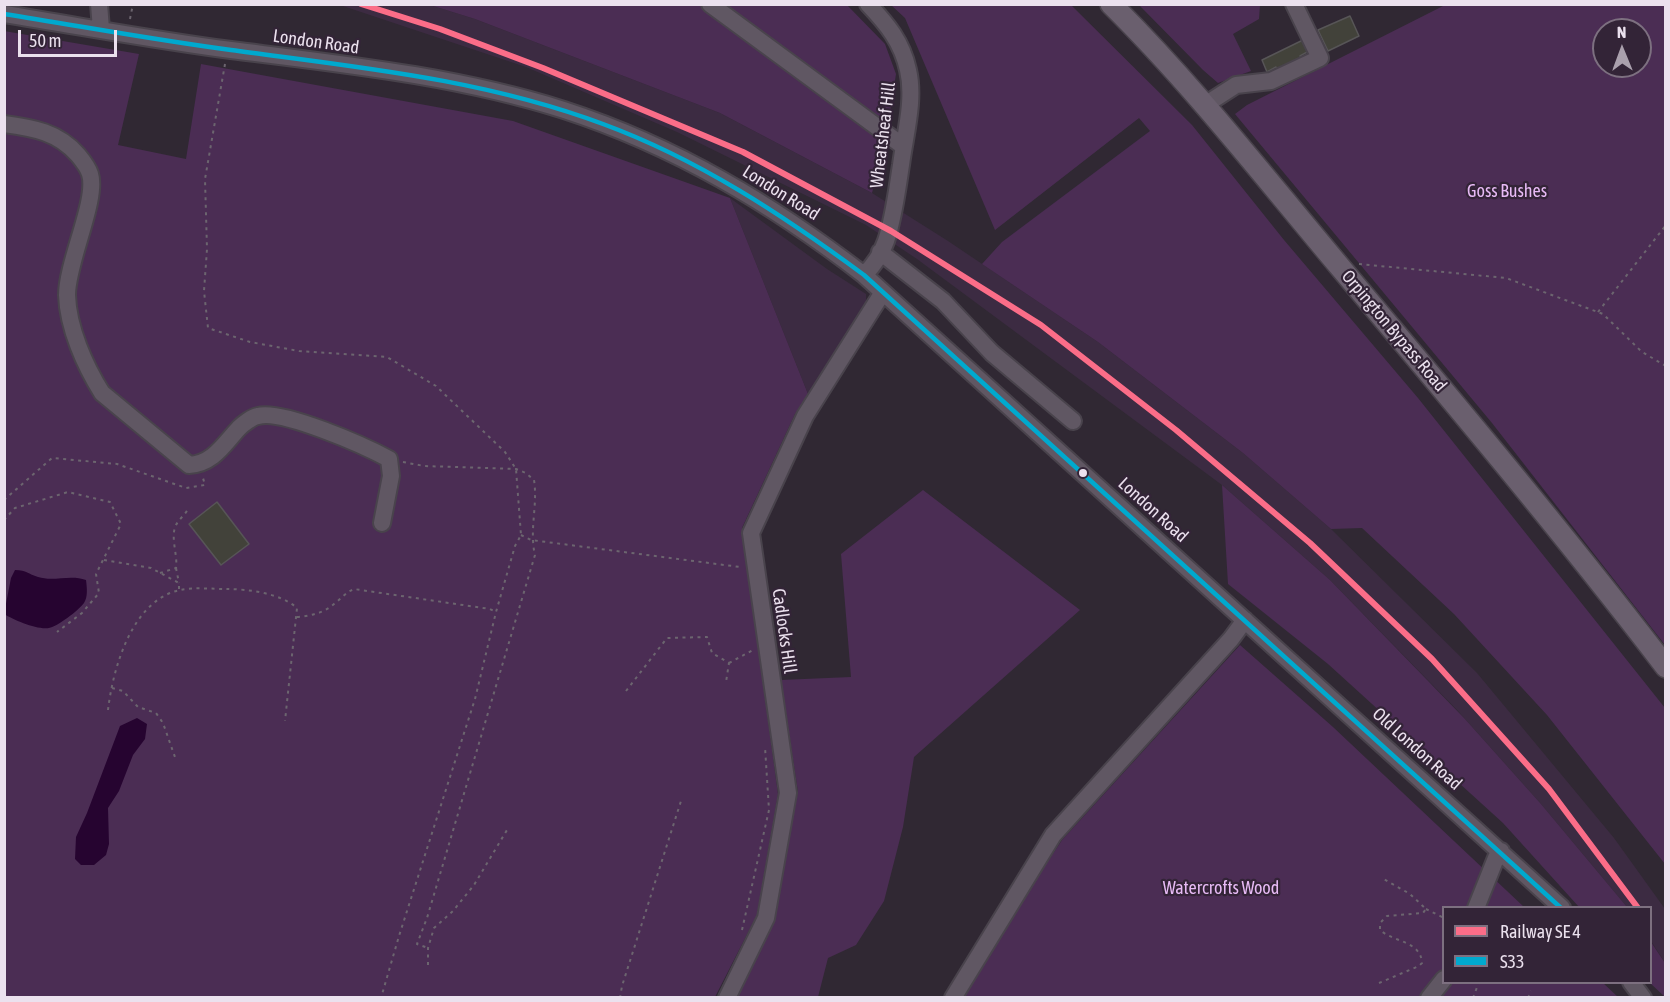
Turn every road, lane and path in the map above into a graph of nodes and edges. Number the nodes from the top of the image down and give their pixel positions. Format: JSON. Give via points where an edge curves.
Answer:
{"nodes":[{"id":1,"x":99,"y":4,"type":"edge"},
{"id":2,"x":710,"y":4,"type":"edge"},
{"id":3,"x":868,"y":4,"type":"edge"},
{"id":4,"x":1111,"y":4,"type":"edge"},
{"id":5,"x":1294,"y":4,"type":"edge"},
{"id":6,"x":4,"y":14,"type":"edge"},
{"id":7,"x":101,"y":29,"type":"junction"},
{"id":8,"x":227,"y":50,"type":"junction"},
{"id":9,"x":1204,"y":105,"type":"junction"},
{"id":10,"x":4,"y":124,"type":"edge"},
{"id":11,"x":903,"y":146,"type":"junction"},
{"id":12,"x":1665,"y":225,"type":"edge"},
{"id":13,"x":883,"y":247,"type":"junction"},
{"id":14,"x":1336,"y":262,"type":"junction"},
{"id":15,"x":864,"y":275,"type":"junction"},
{"id":16,"x":883,"y":292,"type":"junction"},
{"id":17,"x":1598,"y":312,"type":"junction"},
{"id":18,"x":1665,"y":366,"type":"edge"},
{"id":19,"x":1073,"y":422,"type":"dead end"},
{"id":20,"x":388,"y":459,"type":"junction"},
{"id":21,"x":201,"y":464,"type":"junction"},
{"id":22,"x":516,"y":470,"type":"junction"},
{"id":23,"x":4,"y":500,"type":"edge"},
{"id":24,"x":188,"y":509,"type":"dead end"},
{"id":25,"x":4,"y":520,"type":"edge"},
{"id":26,"x":382,"y":523,"type":"dead end"},
{"id":27,"x":521,"y":535,"type":"junction"},
{"id":28,"x":531,"y":540,"type":"junction"},
{"id":29,"x":104,"y":560,"type":"junction"},
{"id":30,"x":176,"y":568,"type":"junction"},
{"id":31,"x":756,"y":569,"type":"junction"},
{"id":32,"x":160,"y":573,"type":"junction"},
{"id":33,"x":179,"y":583,"type":"junction"},
{"id":34,"x":179,"y":590,"type":"junction"},
{"id":35,"x":496,"y":612,"type":"junction"},
{"id":36,"x":297,"y":617,"type":"junction"},
{"id":37,"x":1245,"y":620,"type":"junction"},
{"id":38,"x":57,"y":632,"type":"dead end"},
{"id":39,"x":754,"y":650,"type":"dead end"},
{"id":40,"x":729,"y":663,"type":"junction"},
{"id":41,"x":1665,"y":667,"type":"edge"},
{"id":42,"x":726,"y":682,"type":"dead end"},
{"id":43,"x":112,"y":688,"type":"junction"},
{"id":44,"x":626,"y":691,"type":"dead end"},
{"id":45,"x":108,"y":710,"type":"dead end"},
{"id":46,"x":285,"y":721,"type":"dead end"},
{"id":47,"x":765,"y":747,"type":"dead end"},
{"id":48,"x":176,"y":760,"type":"dead end"},
{"id":49,"x":681,"y":801,"type":"dead end"},
{"id":50,"x":507,"y":830,"type":"dead end"},
{"id":51,"x":1501,"y":851,"type":"junction"},
{"id":52,"x":1382,"y":878,"type":"dead end"},
{"id":53,"x":1477,"y":906,"type":"edge"},
{"id":54,"x":1560,"y":906,"type":"edge"},
{"id":55,"x":1426,"y":909,"type":"junction"},
{"id":56,"x":1442,"y":917,"type":"edge"},
{"id":57,"x":742,"y":932,"type":"dead end"},
{"id":58,"x":428,"y":948,"type":"junction"},
{"id":59,"x":428,"y":965,"type":"dead end"},
{"id":60,"x":1442,"y":981,"type":"edge"},
{"id":61,"x":1379,"y":983,"type":"dead end"},
{"id":62,"x":1632,"y":984,"type":"edge"},
{"id":63,"x":1531,"y":991,"type":"dead end"},
{"id":64,"x":381,"y":998,"type":"edge"},
{"id":65,"x":620,"y":998,"type":"edge"},
{"id":66,"x":727,"y":998,"type":"edge"},
{"id":67,"x":953,"y":998,"type":"edge"},
{"id":68,"x":1429,"y":998,"type":"edge"},
{"id":69,"x":1528,"y":998,"type":"edge"},
{"id":70,"x":1643,"y":998,"type":"edge"}],
"edges":[{"from":1,"to":7,"type":"street"},
{"from":2,"to":11,"type":"street"},
{"from":3,"to":11,"type":"street","name":"Wheatsheaf Hill","via":[[897,39],[909,72],[911,91]]},
{"from":4,"to":9,"type":"main road","name":"Orpington Bypass Road"},
{"from":5,"to":9,"type":"street","via":[[1320,58],[1271,81],[1236,85]]},
{"from":6,"to":7,"type":"street","name":"London Road"},
{"from":7,"to":8,"type":"street","name":"London Road"},
{"from":8,"to":15,"type":"street","name":"London Road","via":[[463,85],[589,119],[679,157],[744,192],[803,229]]},
{"from":8,"to":22,"type":"path","via":[[205,179],[204,291],[208,328],[250,342],[299,351],[387,357],[436,386],[505,452]]},
{"from":9,"to":14,"type":"main road","name":"Orpington Bypass Road"},
{"from":10,"to":21,"type":"street","via":[[56,136],[83,161],[90,175],[92,188],[71,263],[67,293],[72,326],[95,382],[102,393],[189,465]]},
{"from":11,"to":13,"type":"street","name":"Wheatsheaf Hill"},
{"from":12,"to":17,"type":"path"},
{"from":13,"to":15,"type":"street","name":"Wheatsheaf Hill"},
{"from":13,"to":19,"type":"street","via":[[944,301],[992,353]]},
{"from":14,"to":17,"type":"path","via":[[1506,278]]},
{"from":14,"to":41,"type":"main road","name":"Orpington Bypass Road","via":[[1574,547]]},
{"from":15,"to":16,"type":"street","name":"London Road"},
{"from":16,"to":31,"type":"street","name":"Cadlocks Hill","via":[[805,416],[751,533]]},
{"from":16,"to":37,"type":"street","name":"London Road"},
{"from":17,"to":18,"type":"path","via":[[1642,352]]},
{"from":20,"to":21,"type":"street","via":[[273,415],[257,416],[240,426]]},
{"from":20,"to":22,"type":"path","via":[[424,466]]},
{"from":20,"to":26,"type":"street","via":[[391,476]]},
{"from":21,"to":23,"type":"path","via":[[205,485],[186,488],[117,464],[52,458]]},
{"from":22,"to":27,"type":"path"},
{"from":22,"to":28,"type":"path","via":[[534,480]]},
{"from":24,"to":30,"type":"path","via":[[176,525]]},
{"from":25,"to":29,"type":"path","via":[[15,508],[69,492],[110,502],[121,524]]},
{"from":27,"to":28,"type":"path"},
{"from":27,"to":35,"type":"path"},
{"from":28,"to":31,"type":"path"},
{"from":28,"to":58,"type":"path","via":[[535,555],[417,944]]},
{"from":29,"to":32,"type":"path"},
{"from":29,"to":38,"type":"path","via":[[96,574],[99,594]]},
{"from":30,"to":32,"type":"path"},
{"from":30,"to":33,"type":"path"},
{"from":31,"to":66,"type":"street","name":"Cadlocks Hill","via":[[788,793],[766,918]]},
{"from":32,"to":33,"type":"path"},
{"from":33,"to":34,"type":"path"},
{"from":34,"to":36,"type":"path","via":[[253,591],[290,602],[297,608]]},
{"from":34,"to":43,"type":"path","via":[[145,609],[132,630]]},
{"from":35,"to":36,"type":"path","via":[[354,589],[331,606],[310,616]]},
{"from":35,"to":64,"type":"path","via":[[475,699]]},
{"from":36,"to":46,"type":"path"},
{"from":37,"to":51,"type":"street","name":"Old London Road"},
{"from":37,"to":67,"type":"street","via":[[1053,835]]},
{"from":39,"to":40,"type":"path"},
{"from":40,"to":42,"type":"path"},
{"from":40,"to":44,"type":"path","via":[[712,653],[707,637],[667,638]]},
{"from":43,"to":45,"type":"path"},
{"from":43,"to":48,"type":"path","via":[[123,691],[138,707],[156,713]]},
{"from":47,"to":57,"type":"path","via":[[769,810]]},
{"from":49,"to":65,"type":"path"},
{"from":50,"to":58,"type":"path","via":[[474,885],[434,928]]},
{"from":51,"to":53,"type":"street"},
{"from":51,"to":54,"type":"street","name":"Old London Road"},
{"from":52,"to":55,"type":"path","via":[[1410,894]]},
{"from":55,"to":56,"type":"path"},
{"from":55,"to":61,"type":"path","via":[[1423,913],[1387,916],[1380,923],[1385,935],[1417,950],[1422,963]]},
{"from":58,"to":59,"type":"path"},
{"from":60,"to":68,"type":"street"},
{"from":62,"to":70,"type":"street"},
{"from":63,"to":69,"type":"path"}]}
